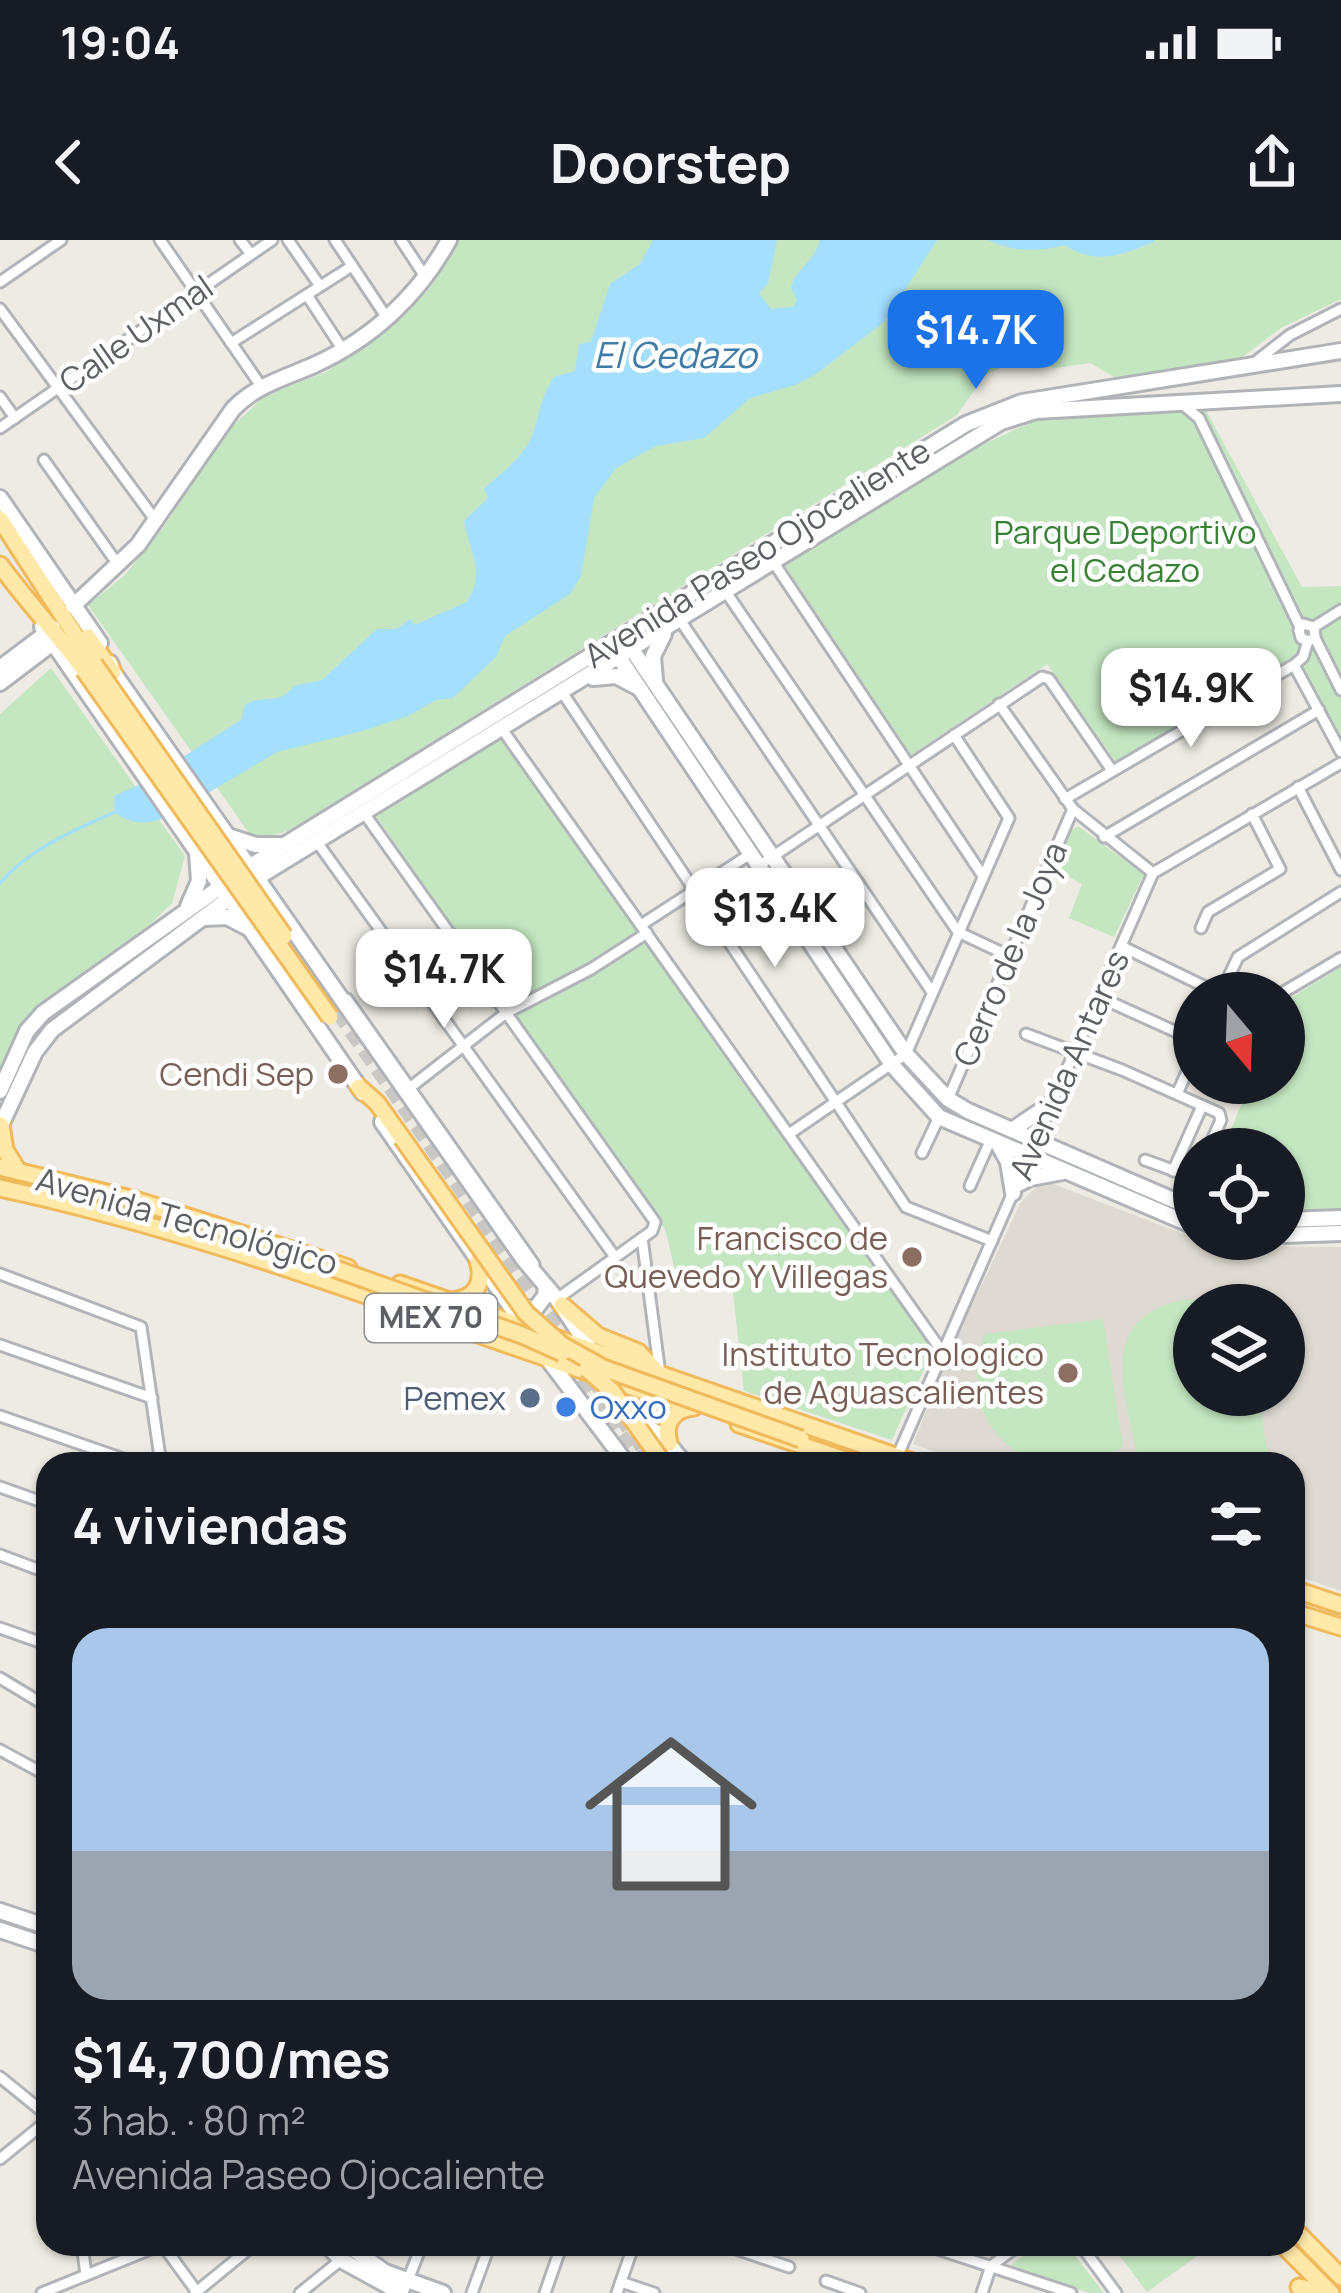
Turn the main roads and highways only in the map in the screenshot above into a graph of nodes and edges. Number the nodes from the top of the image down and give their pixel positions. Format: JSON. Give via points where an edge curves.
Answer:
{"nodes":[{"id":1,"x":449,"y":240,"type":"edge"},
{"id":2,"x":1334,"y":352,"type":"edge"},
{"id":3,"x":1341,"y":364,"type":"edge"},
{"id":4,"x":1338,"y":392,"type":"edge"},
{"id":5,"x":0,"y":498,"type":"edge"},
{"id":6,"x":0,"y":519,"type":"edge"},
{"id":7,"x":28,"y":558,"type":"junction"},
{"id":8,"x":0,"y":565,"type":"edge"},
{"id":9,"x":74,"y":606,"type":"junction"},
{"id":10,"x":678,"y":621,"type":"junction"},
{"id":11,"x":53,"y":635,"type":"junction"},
{"id":12,"x":621,"y":647,"type":"junction"},
{"id":13,"x":89,"y":667,"type":"junction"},
{"id":14,"x":0,"y":668,"type":"edge"},
{"id":15,"x":113,"y":672,"type":"junction"},
{"id":16,"x":582,"y":680,"type":"junction"},
{"id":17,"x":0,"y":683,"type":"edge"},
{"id":18,"x":650,"y":688,"type":"junction"},
{"id":19,"x":221,"y":830,"type":"junction"},
{"id":20,"x":291,"y":841,"type":"junction"},
{"id":21,"x":193,"y":845,"type":"junction"},
{"id":22,"x":762,"y":858,"type":"junction"},
{"id":23,"x":251,"y":873,"type":"junction"},
{"id":24,"x":226,"y":890,"type":"junction"},
{"id":25,"x":188,"y":918,"type":"junction"},
{"id":26,"x":286,"y":919,"type":"junction"},
{"id":27,"x":247,"y":920,"type":"junction"},
{"id":28,"x":258,"y":936,"type":"junction"},
{"id":29,"x":334,"y":1014,"type":"tunnel mouth"},
{"id":30,"x":359,"y":1087,"type":"junction"},
{"id":31,"x":0,"y":1091,"type":"edge"},
{"id":32,"x":1052,"y":1103,"type":"road end"},
{"id":33,"x":1,"y":1126,"type":"edge"},
{"id":34,"x":1012,"y":1130,"type":"junction"},
{"id":35,"x":994,"y":1140,"type":"junction"},
{"id":36,"x":1033,"y":1148,"type":"junction"},
{"id":37,"x":0,"y":1167,"type":"edge"},
{"id":38,"x":18,"y":1171,"type":"junction"},
{"id":39,"x":1069,"y":1172,"type":"junction"},
{"id":40,"x":0,"y":1191,"type":"edge"},
{"id":41,"x":1173,"y":1201,"type":"edge"},
{"id":42,"x":1173,"y":1217,"type":"edge"},
{"id":43,"x":1341,"y":1218,"type":"edge"},
{"id":44,"x":1305,"y":1219,"type":"edge"},
{"id":45,"x":1341,"y":1233,"type":"edge"},
{"id":46,"x":1305,"y":1234,"type":"edge"},
{"id":47,"x":295,"y":1251,"type":"junction"},
{"id":48,"x":478,"y":1262,"type":"junction"},
{"id":49,"x":544,"y":1284,"type":"junction"},
{"id":50,"x":449,"y":1300,"type":"junction"},
{"id":51,"x":560,"y":1302,"type":"junction"},
{"id":52,"x":511,"y":1306,"type":"junction"},
{"id":53,"x":525,"y":1327,"type":"junction"},
{"id":54,"x":590,"y":1348,"type":"junction"},
{"id":55,"x":548,"y":1358,"type":"junction"},
{"id":56,"x":658,"y":1373,"type":"junction"},
{"id":57,"x":614,"y":1382,"type":"junction"},
{"id":58,"x":627,"y":1400,"type":"junction"},
{"id":59,"x":694,"y":1407,"type":"junction"},
{"id":60,"x":595,"y":1420,"type":"junction"},
{"id":61,"x":642,"y":1424,"type":"junction"},
{"id":62,"x":669,"y":1443,"type":"junction"},
{"id":63,"x":618,"y":1452,"type":"edge"},
{"id":64,"x":659,"y":1452,"type":"edge"},
{"id":65,"x":660,"y":1452,"type":"edge"},
{"id":66,"x":676,"y":1452,"type":"edge"},
{"id":67,"x":826,"y":1452,"type":"edge"},
{"id":68,"x":833,"y":1452,"type":"edge"},
{"id":69,"x":883,"y":1452,"type":"edge"},
{"id":70,"x":1305,"y":1593,"type":"edge"},
{"id":71,"x":1341,"y":1605,"type":"edge"},
{"id":72,"x":1305,"y":1616,"type":"edge"},
{"id":73,"x":1341,"y":1627,"type":"edge"},
{"id":74,"x":0,"y":1911,"type":"edge"},
{"id":75,"x":36,"y":1923,"type":"edge"},
{"id":76,"x":0,"y":1930,"type":"edge"},
{"id":77,"x":36,"y":1942,"type":"edge"},
{"id":78,"x":1305,"y":2240,"type":"edge"},
{"id":79,"x":337,"y":2256,"type":"edge"},
{"id":80,"x":363,"y":2256,"type":"edge"},
{"id":81,"x":1294,"y":2256,"type":"edge"},
{"id":82,"x":1341,"y":2278,"type":"edge"},
{"id":83,"x":1299,"y":2287,"type":"dead end"},
{"id":84,"x":405,"y":2289,"type":"edge"},
{"id":85,"x":443,"y":2293,"type":"edge"},
{"id":86,"x":1329,"y":2293,"type":"edge"}],
"edges":[{"from":1,"to":9,"type":"main road","via":[[387,318],[233,409],[156,521]]},
{"from":2,"to":3,"type":"main road"},
{"from":2,"to":12,"type":"main road","name":"Avenida Paseo Ojocaliente","via":[[993,411]]},
{"from":4,"to":10,"type":"main road","name":"Avenida Paseo Ojocaliente","via":[[1036,412],[1001,422]]},
{"from":5,"to":9,"type":"main road"},
{"from":6,"to":7,"type":"main road"},
{"from":7,"to":13,"type":"main road"},
{"from":7,"to":15,"type":"main road"},
{"from":8,"to":11,"type":"main road"},
{"from":9,"to":15,"type":"main road"},
{"from":10,"to":12,"type":"main road","name":"Avenida Paseo Ojocaliente"},
{"from":10,"to":18,"type":"main road","via":[[655,647]]},
{"from":11,"to":13,"type":"main road"},
{"from":11,"to":14,"type":"main road"},
{"from":11,"to":17,"type":"main road"},
{"from":11,"to":21,"type":"main road"},
{"from":12,"to":16,"type":"main road","name":"Avenida Paseo Ojocaliente"},
{"from":12,"to":18,"type":"main road"},
{"from":12,"to":20,"type":"main road","name":"Avenida Paseo Ojocaliente"},
{"from":13,"to":29,"type":"main road","bridge":true},
{"from":15,"to":19,"type":"main road"},
{"from":16,"to":18,"type":"main road","via":[[616,676]]},
{"from":16,"to":23,"type":"main road","name":"Avenida Paseo Ojocaliente"},
{"from":18,"to":22,"type":"main road"},
{"from":19,"to":20,"type":"main road","via":[[263,847]]},
{"from":19,"to":21,"type":"main road","via":[[212,845]]},
{"from":19,"to":23,"type":"main road"},
{"from":20,"to":23,"type":"main road","name":"Avenida Paseo Ojocaliente"},
{"from":21,"to":24,"type":"main road"},
{"from":21,"to":25,"type":"main road","via":[[199,880]]},
{"from":22,"to":34,"type":"main road","via":[[948,1100]]},
{"from":22,"to":35,"type":"main road","via":[[893,1066],[939,1117]]},
{"from":23,"to":24,"type":"main road","name":"Avenida Paseo Ojocaliente"},
{"from":23,"to":26,"type":"main road"},
{"from":24,"to":25,"type":"main road","name":"Avenida Paseo Ojocaliente"},
{"from":24,"to":27,"type":"main road"},
{"from":25,"to":28,"type":"main road","via":[[227,917]]},
{"from":25,"to":31,"type":"main road","via":[[43,1013]]},
{"from":25,"to":33,"type":"main road","via":[[52,1030]]},
{"from":26,"to":27,"type":"main road","via":[[261,906]]},
{"from":26,"to":49,"type":"main road"},
{"from":27,"to":28,"type":"main road"},
{"from":28,"to":30,"type":"main road"},
{"from":30,"to":48,"type":"main road"},
{"from":30,"to":68,"type":"main road","bridge":true,"via":[[526,1313],[562,1345],[603,1368]]},
{"from":32,"to":34,"type":"main road"},
{"from":33,"to":38,"type":"main road"},
{"from":34,"to":36,"type":"main road"},
{"from":35,"to":36,"type":"main road"},
{"from":35,"to":39,"type":"main road","via":[[1015,1189]]},
{"from":36,"to":39,"type":"main road"},
{"from":36,"to":41,"type":"main road"},
{"from":37,"to":38,"type":"main road","name":"Avenida Tecnológico","number":"MEX 70"},
{"from":38,"to":47,"type":"main road","name":"Avenida Tecnológico","number":"MEX 70"},
{"from":39,"to":42,"type":"main road"},
{"from":40,"to":55,"type":"main road","name":"Avenida Tecnológico","number":"MEX 70","via":[[205,1240]]},
{"from":43,"to":44,"type":"main road"},
{"from":45,"to":46,"type":"main road"},
{"from":47,"to":50,"type":"main road","name":"Avenida Tecnológico","number":"MEX 70"},
{"from":47,"to":64,"type":"main road","bridge":true,"via":[[567,1355],[597,1375]]},
{"from":48,"to":50,"type":"main road","via":[[474,1292]]},
{"from":48,"to":52,"type":"main road"},
{"from":49,"to":51,"type":"main road"},
{"from":49,"to":52,"type":"main road","via":[[536,1308]]},
{"from":50,"to":53,"type":"main road","name":"Avenida Tecnológico","number":"MEX 70"},
{"from":51,"to":54,"type":"main road"},
{"from":51,"to":56,"type":"main road"},
{"from":52,"to":53,"type":"main road"},
{"from":53,"to":54,"type":"main road","name":"Avenida Tecnológico","number":"MEX 70"},
{"from":53,"to":55,"type":"main road"},
{"from":54,"to":56,"type":"main road","name":"Avenida Tecnológico","number":"MEX 70"},
{"from":54,"to":57,"type":"main road"},
{"from":55,"to":57,"type":"main road","name":"Avenida Tecnológico","number":"MEX 70"},
{"from":55,"to":60,"type":"main road"},
{"from":56,"to":69,"type":"main road","name":"Avenida Tecnológico","number":"MEX 70"},
{"from":57,"to":58,"type":"main road"},
{"from":57,"to":59,"type":"main road","name":"Avenida Tecnológico","number":"MEX 70"},
{"from":58,"to":60,"type":"main road","via":[[606,1398]]},
{"from":58,"to":61,"type":"main road"},
{"from":59,"to":62,"type":"main road","via":[[670,1418]]},
{"from":59,"to":67,"type":"main road","name":"Avenida Tecnológico","number":"MEX 70"},
{"from":60,"to":63,"type":"main road"},
{"from":61,"to":62,"type":"main road"},
{"from":61,"to":65,"type":"main road"},
{"from":62,"to":66,"type":"main road"},
{"from":70,"to":71,"type":"main road"},
{"from":72,"to":73,"type":"main road"},
{"from":74,"to":75,"type":"main road"},
{"from":76,"to":77,"type":"main road"},
{"from":78,"to":82,"type":"main road"},
{"from":79,"to":84,"type":"main road"},
{"from":80,"to":84,"type":"main road"},
{"from":81,"to":86,"type":"main road"},
{"from":83,"to":86,"type":"main road"},
{"from":84,"to":85,"type":"main road"}]}
